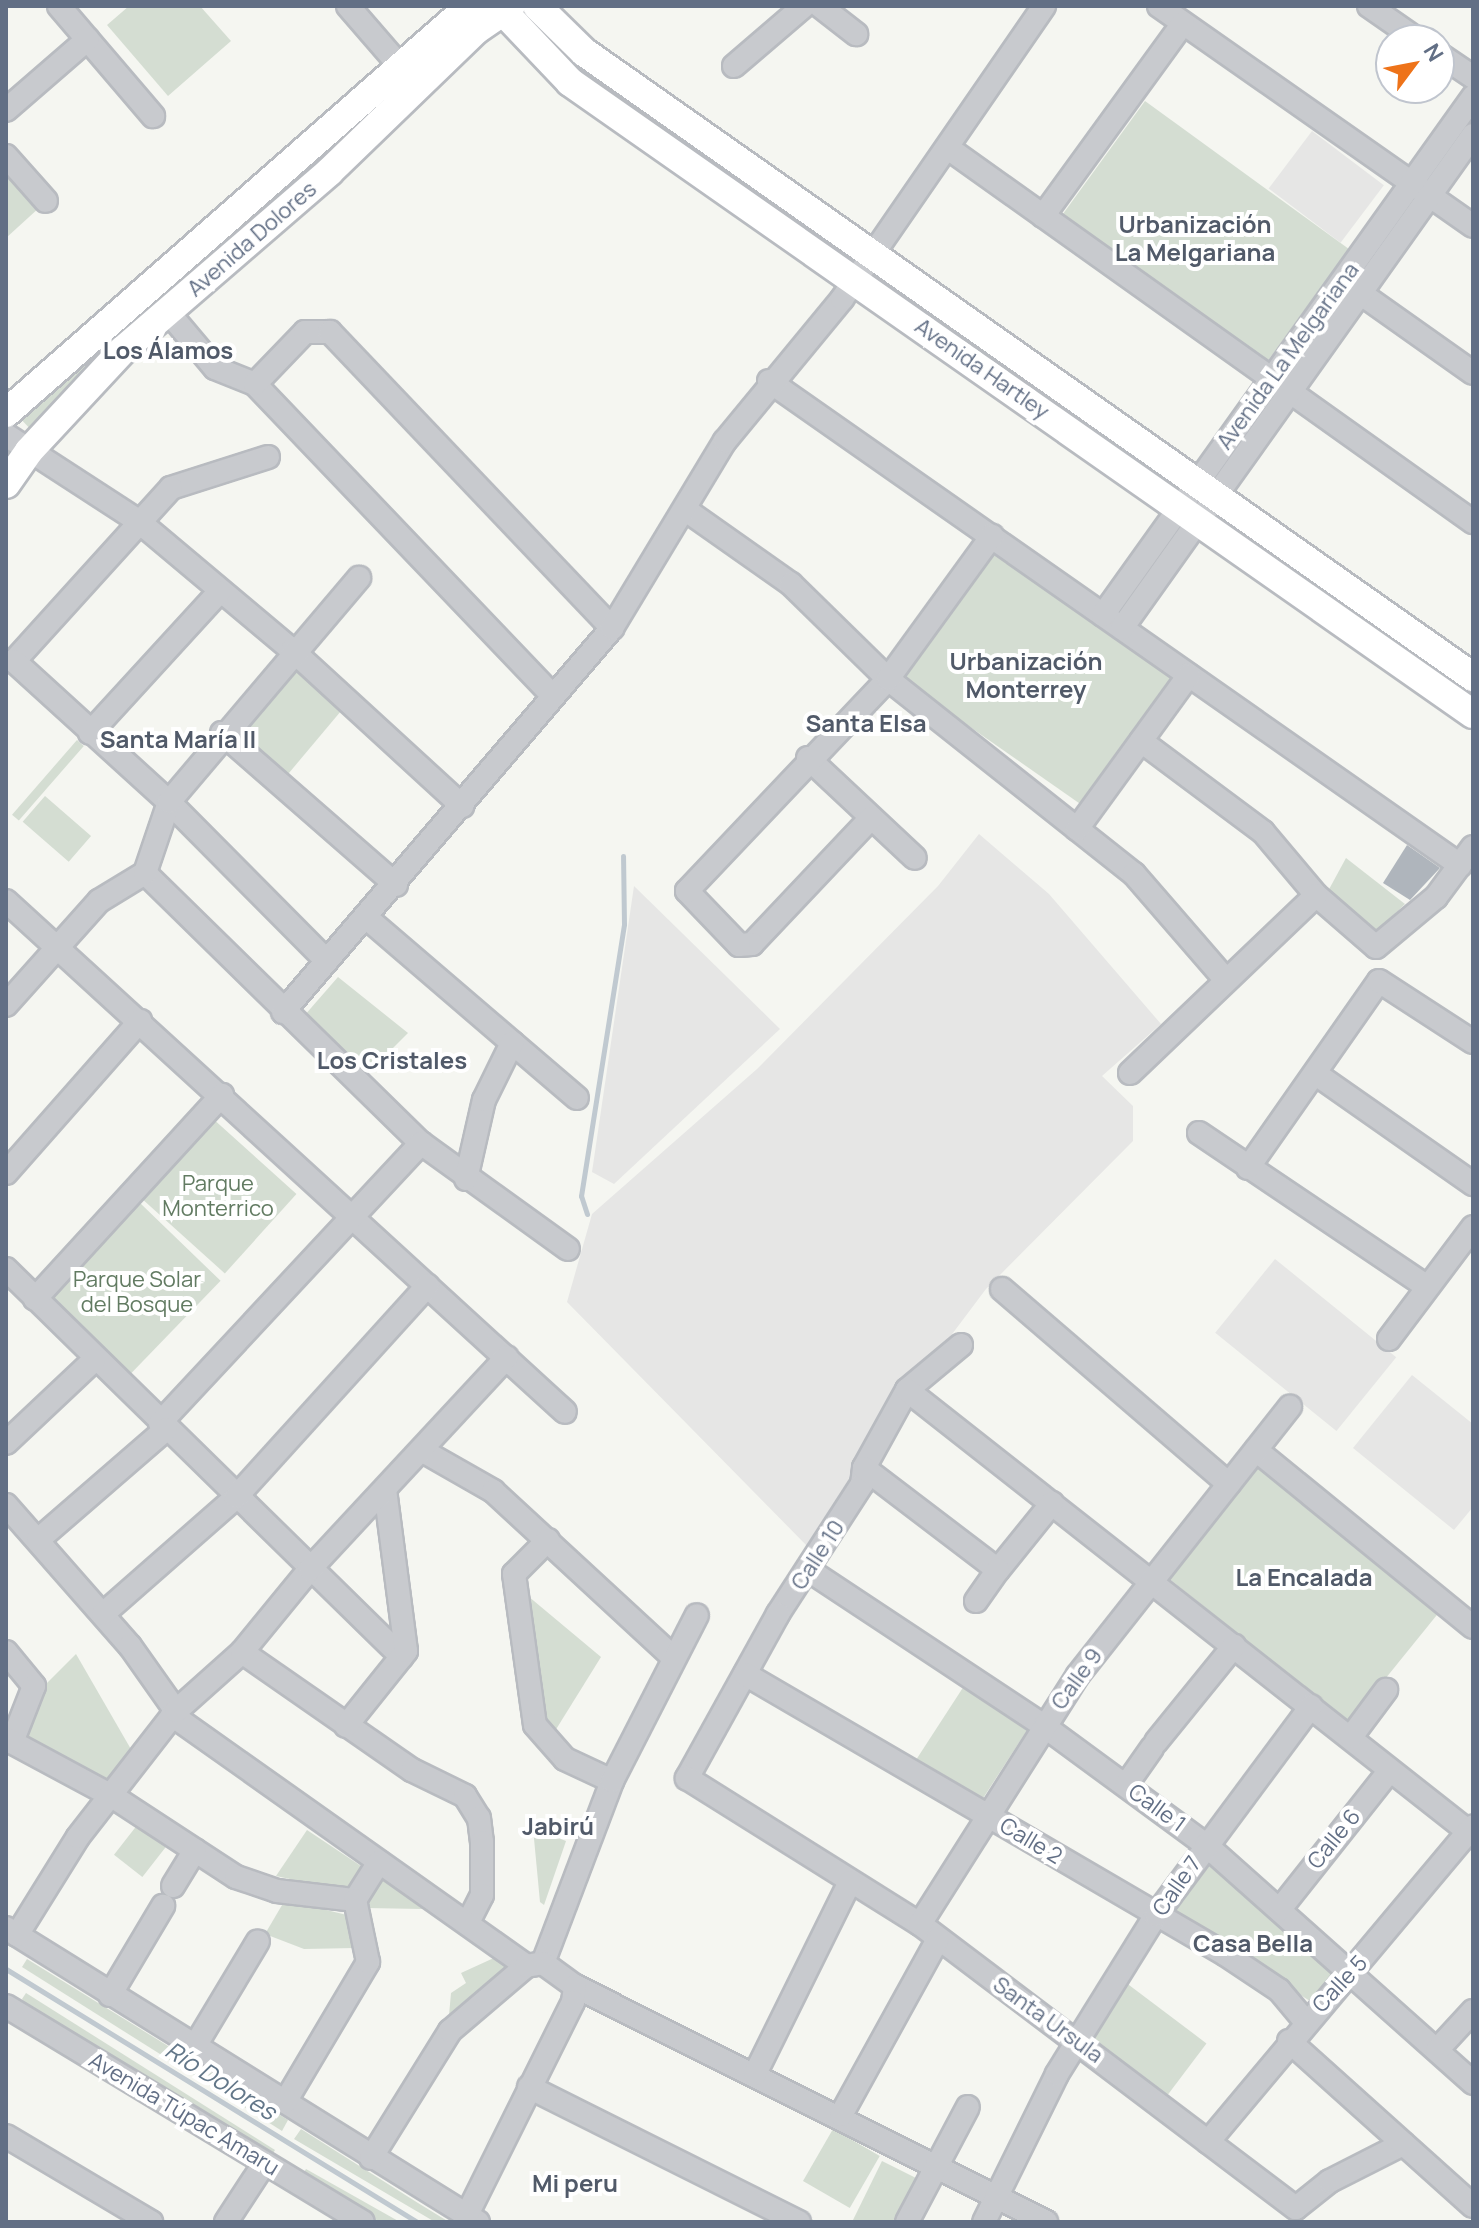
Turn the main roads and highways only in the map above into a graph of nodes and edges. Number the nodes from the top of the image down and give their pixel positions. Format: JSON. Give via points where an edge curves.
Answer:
{"nodes":[{"id":1,"x":470,"y":6,"type":"edge"},
{"id":2,"x":537,"y":6,"type":"edge"},
{"id":3,"x":504,"y":8,"type":"edge"},
{"id":4,"x":306,"y":147,"type":"junction"},
{"id":5,"x":329,"y":172,"type":"junction"},
{"id":6,"x":140,"y":297,"type":"junction"},
{"id":7,"x":164,"y":316,"type":"junction"},
{"id":8,"x":6,"y":413,"type":"edge"},
{"id":9,"x":18,"y":443,"type":"edge"},
{"id":10,"x":6,"y":484,"type":"edge"},
{"id":11,"x":1473,"y":677,"type":"edge"},
{"id":12,"x":1473,"y":714,"type":"edge"}],
"edges":[{"from":1,"to":4,"type":"main road","name":"Avenida Dolores"},
{"from":2,"to":11,"type":"main road","name":"Avenida Hartley","via":[[584,52]]},
{"from":3,"to":5,"type":"main road","name":"Avenida Dolores","via":[[438,64]]},
{"from":3,"to":12,"type":"main road","name":"Avenida Hartley","via":[[570,82]]},
{"from":4,"to":5,"type":"main road"},
{"from":4,"to":6,"type":"main road","name":"Avenida Dolores"},
{"from":5,"to":7,"type":"main road","name":"Avenida Dolores"},
{"from":6,"to":7,"type":"main road"},
{"from":6,"to":8,"type":"main road","name":"Avenida Dolores"},
{"from":7,"to":9,"type":"main road","name":"Avenida Dolores"},
{"from":9,"to":10,"type":"main road","name":"Avenida Dolores"}]}
